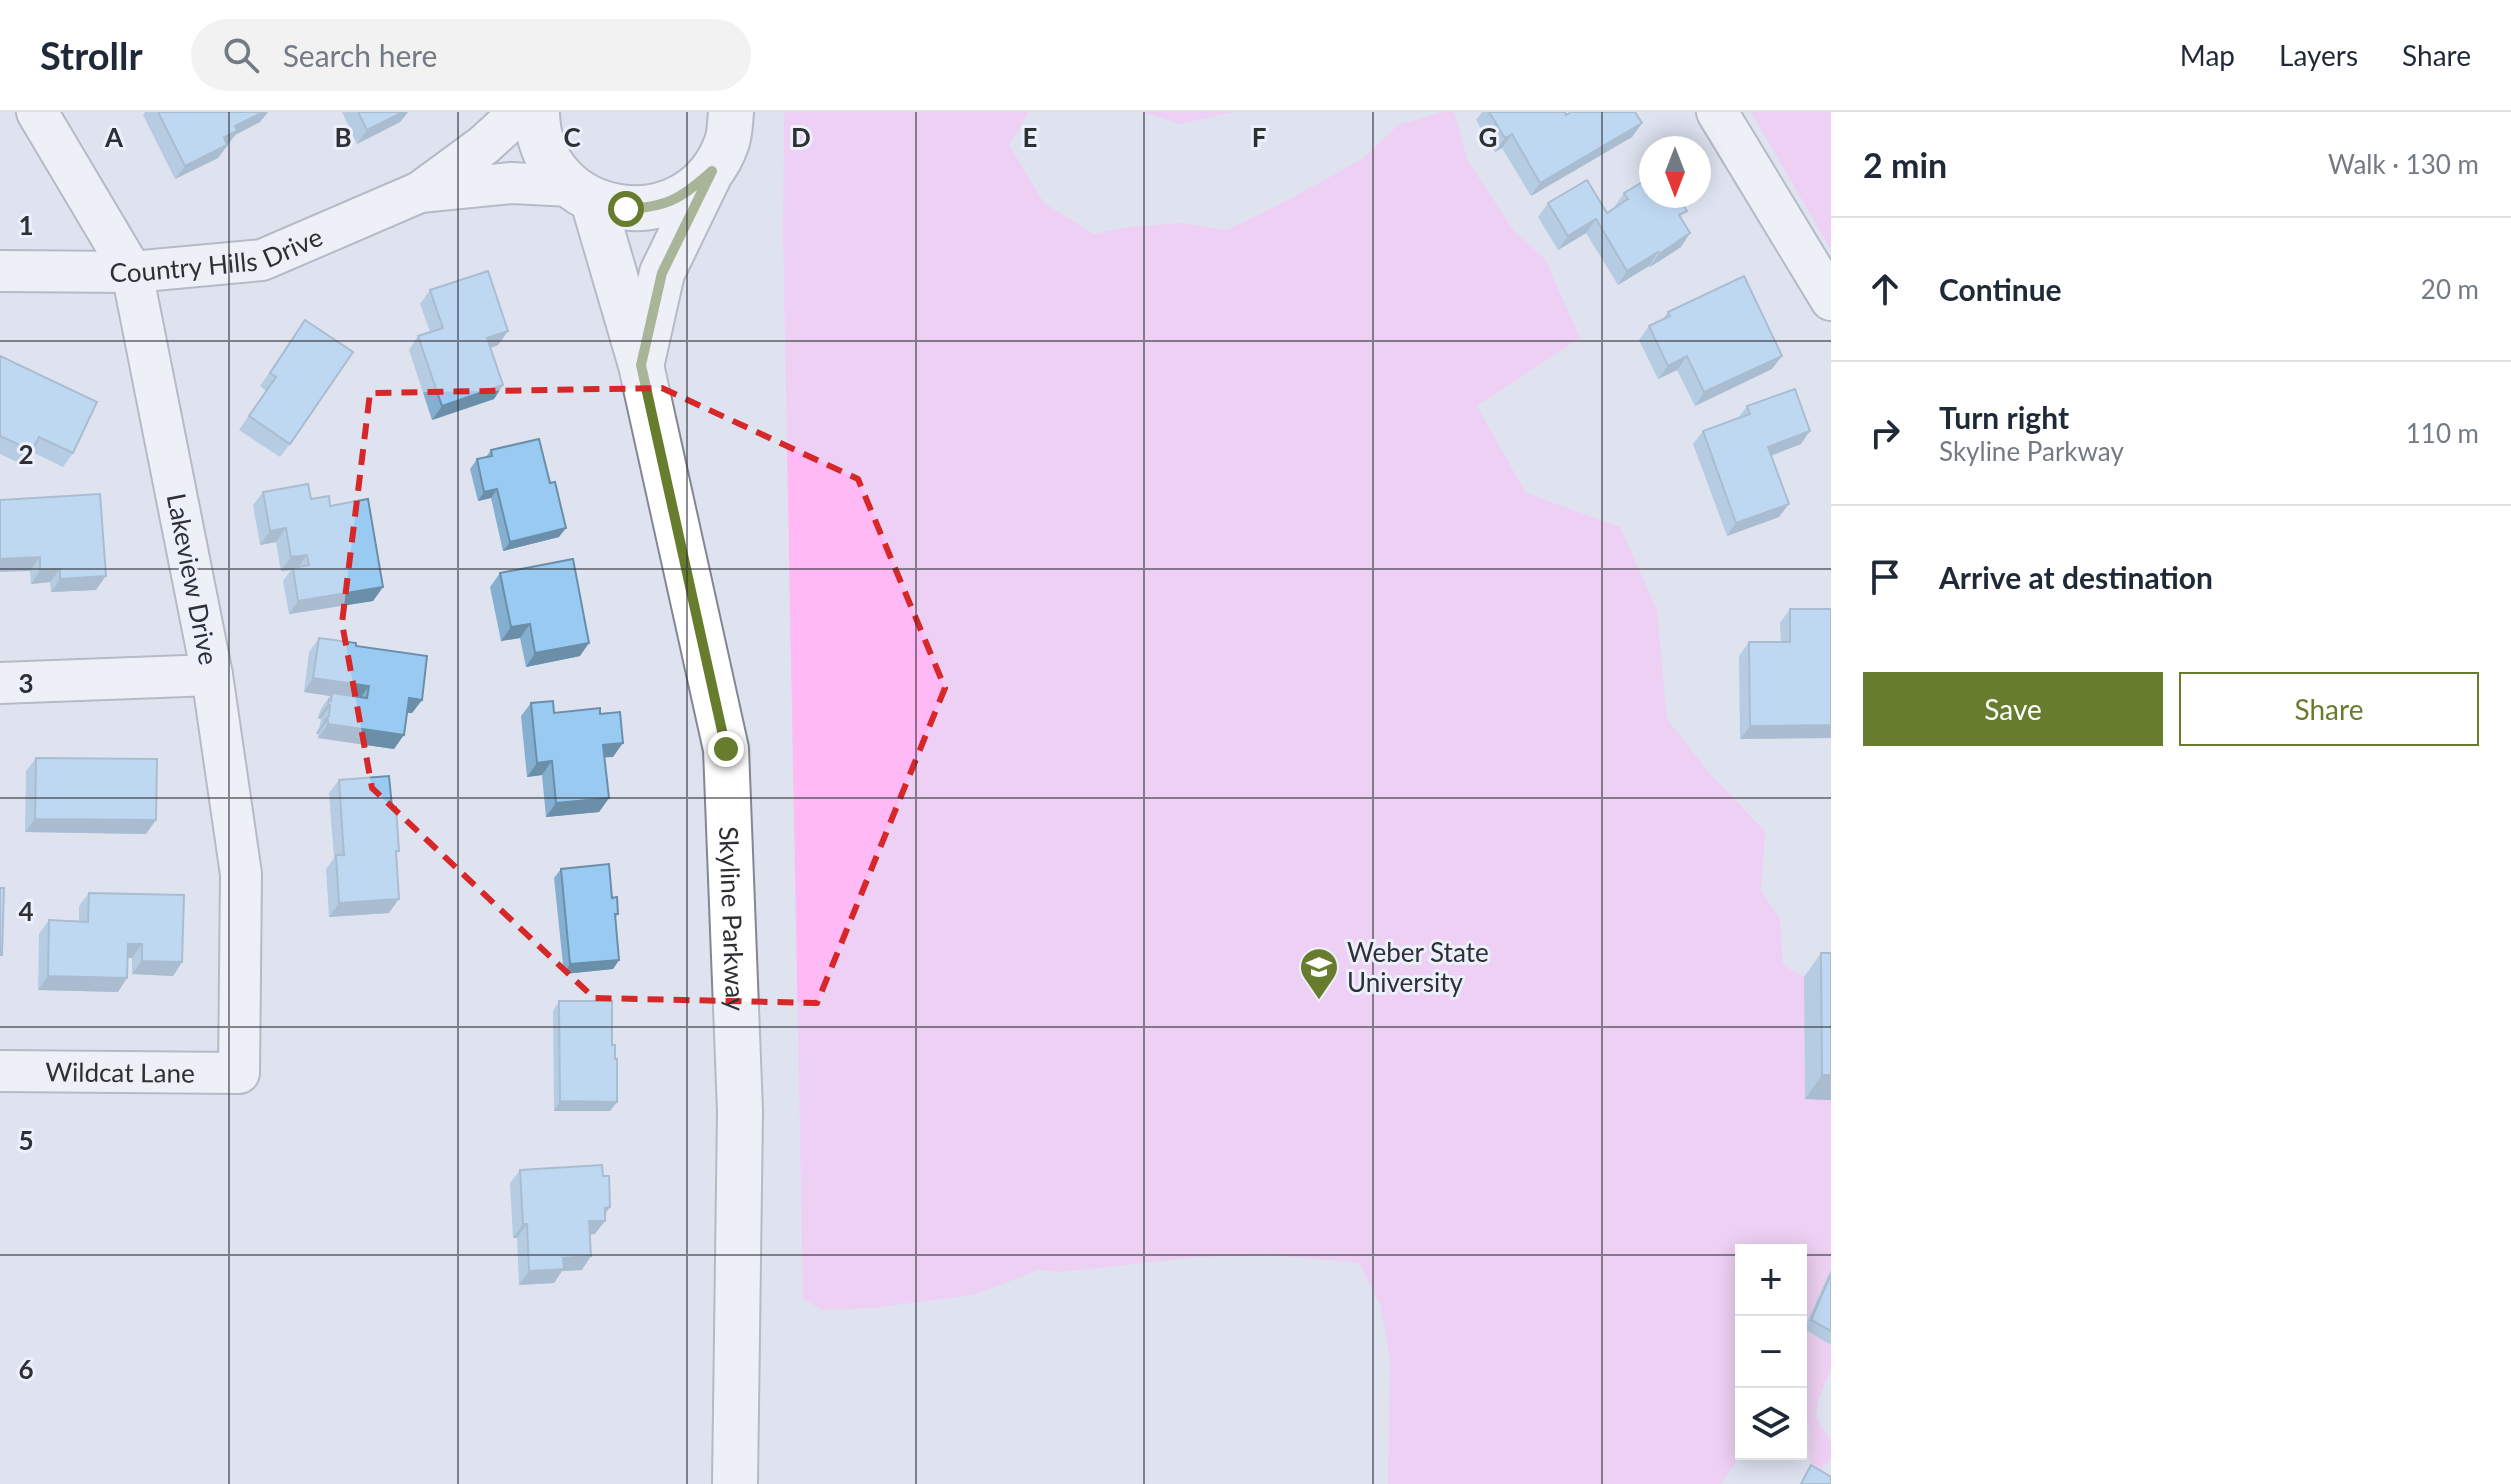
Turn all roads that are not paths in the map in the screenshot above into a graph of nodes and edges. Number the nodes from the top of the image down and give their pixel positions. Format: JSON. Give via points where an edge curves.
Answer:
{"nodes":[{"id":1,"x":37,"y":112,"type":"edge"},
{"id":2,"x":520,"y":112,"type":"edge"},
{"id":3,"x":537,"y":112,"type":"edge"},
{"id":4,"x":731,"y":112,"type":"edge"},
{"id":5,"x":1717,"y":112,"type":"edge"},
{"id":6,"x":712,"y":171,"type":"junction"},
{"id":7,"x":420,"y":192,"type":"junction"},
{"id":8,"x":582,"y":194,"type":"junction"},
{"id":9,"x":0,"y":271,"type":"edge"},
{"id":10,"x":132,"y":272,"type":"junction"},
{"id":11,"x":1831,"y":300,"type":"edge"},
{"id":12,"x":641,"y":365,"type":"junction"},
{"id":13,"x":212,"y":675,"type":"junction"},
{"id":14,"x":0,"y":683,"type":"edge"},
{"id":15,"x":0,"y":1071,"type":"edge"},
{"id":16,"x":239,"y":1073,"type":"joint"},
{"id":17,"x":735,"y":1484,"type":"edge"}],
"edges":[{"from":1,"to":10,"type":"street","name":"Lakeview Drive"},
{"from":2,"to":7,"type":"street","name":"Country Hills Drive"},
{"from":3,"to":8,"type":"street","via":[[545,154],[565,182]]},
{"from":4,"to":6,"type":"street","name":"Skyline Parkway","via":[[727,141]]},
{"from":5,"to":11,"type":"street"},
{"from":6,"to":8,"type":"street","via":[[686,195],[654,208],[626,209]]},
{"from":6,"to":12,"type":"street","name":"Skyline Parkway","via":[[662,273]]},
{"from":7,"to":8,"type":"street","name":"Country Hills Drive","via":[[512,183]]},
{"from":7,"to":10,"type":"street","name":"Country Hills Drive","via":[[262,260]]},
{"from":8,"to":12,"type":"street","name":"Skyline Parkway"},
{"from":9,"to":10,"type":"street","name":"Country Hills Drive"},
{"from":10,"to":13,"type":"street","name":"Lakeview Drive"},
{"from":12,"to":17,"type":"street","name":"Skyline Parkway","via":[[726,749],[740,1111]]},
{"from":13,"to":14,"type":"street"},
{"from":13,"to":16,"type":"street","name":"Lakeview Drive","via":[[241,874]]},
{"from":15,"to":16,"type":"street","name":"Wildcat Lane"}]}
